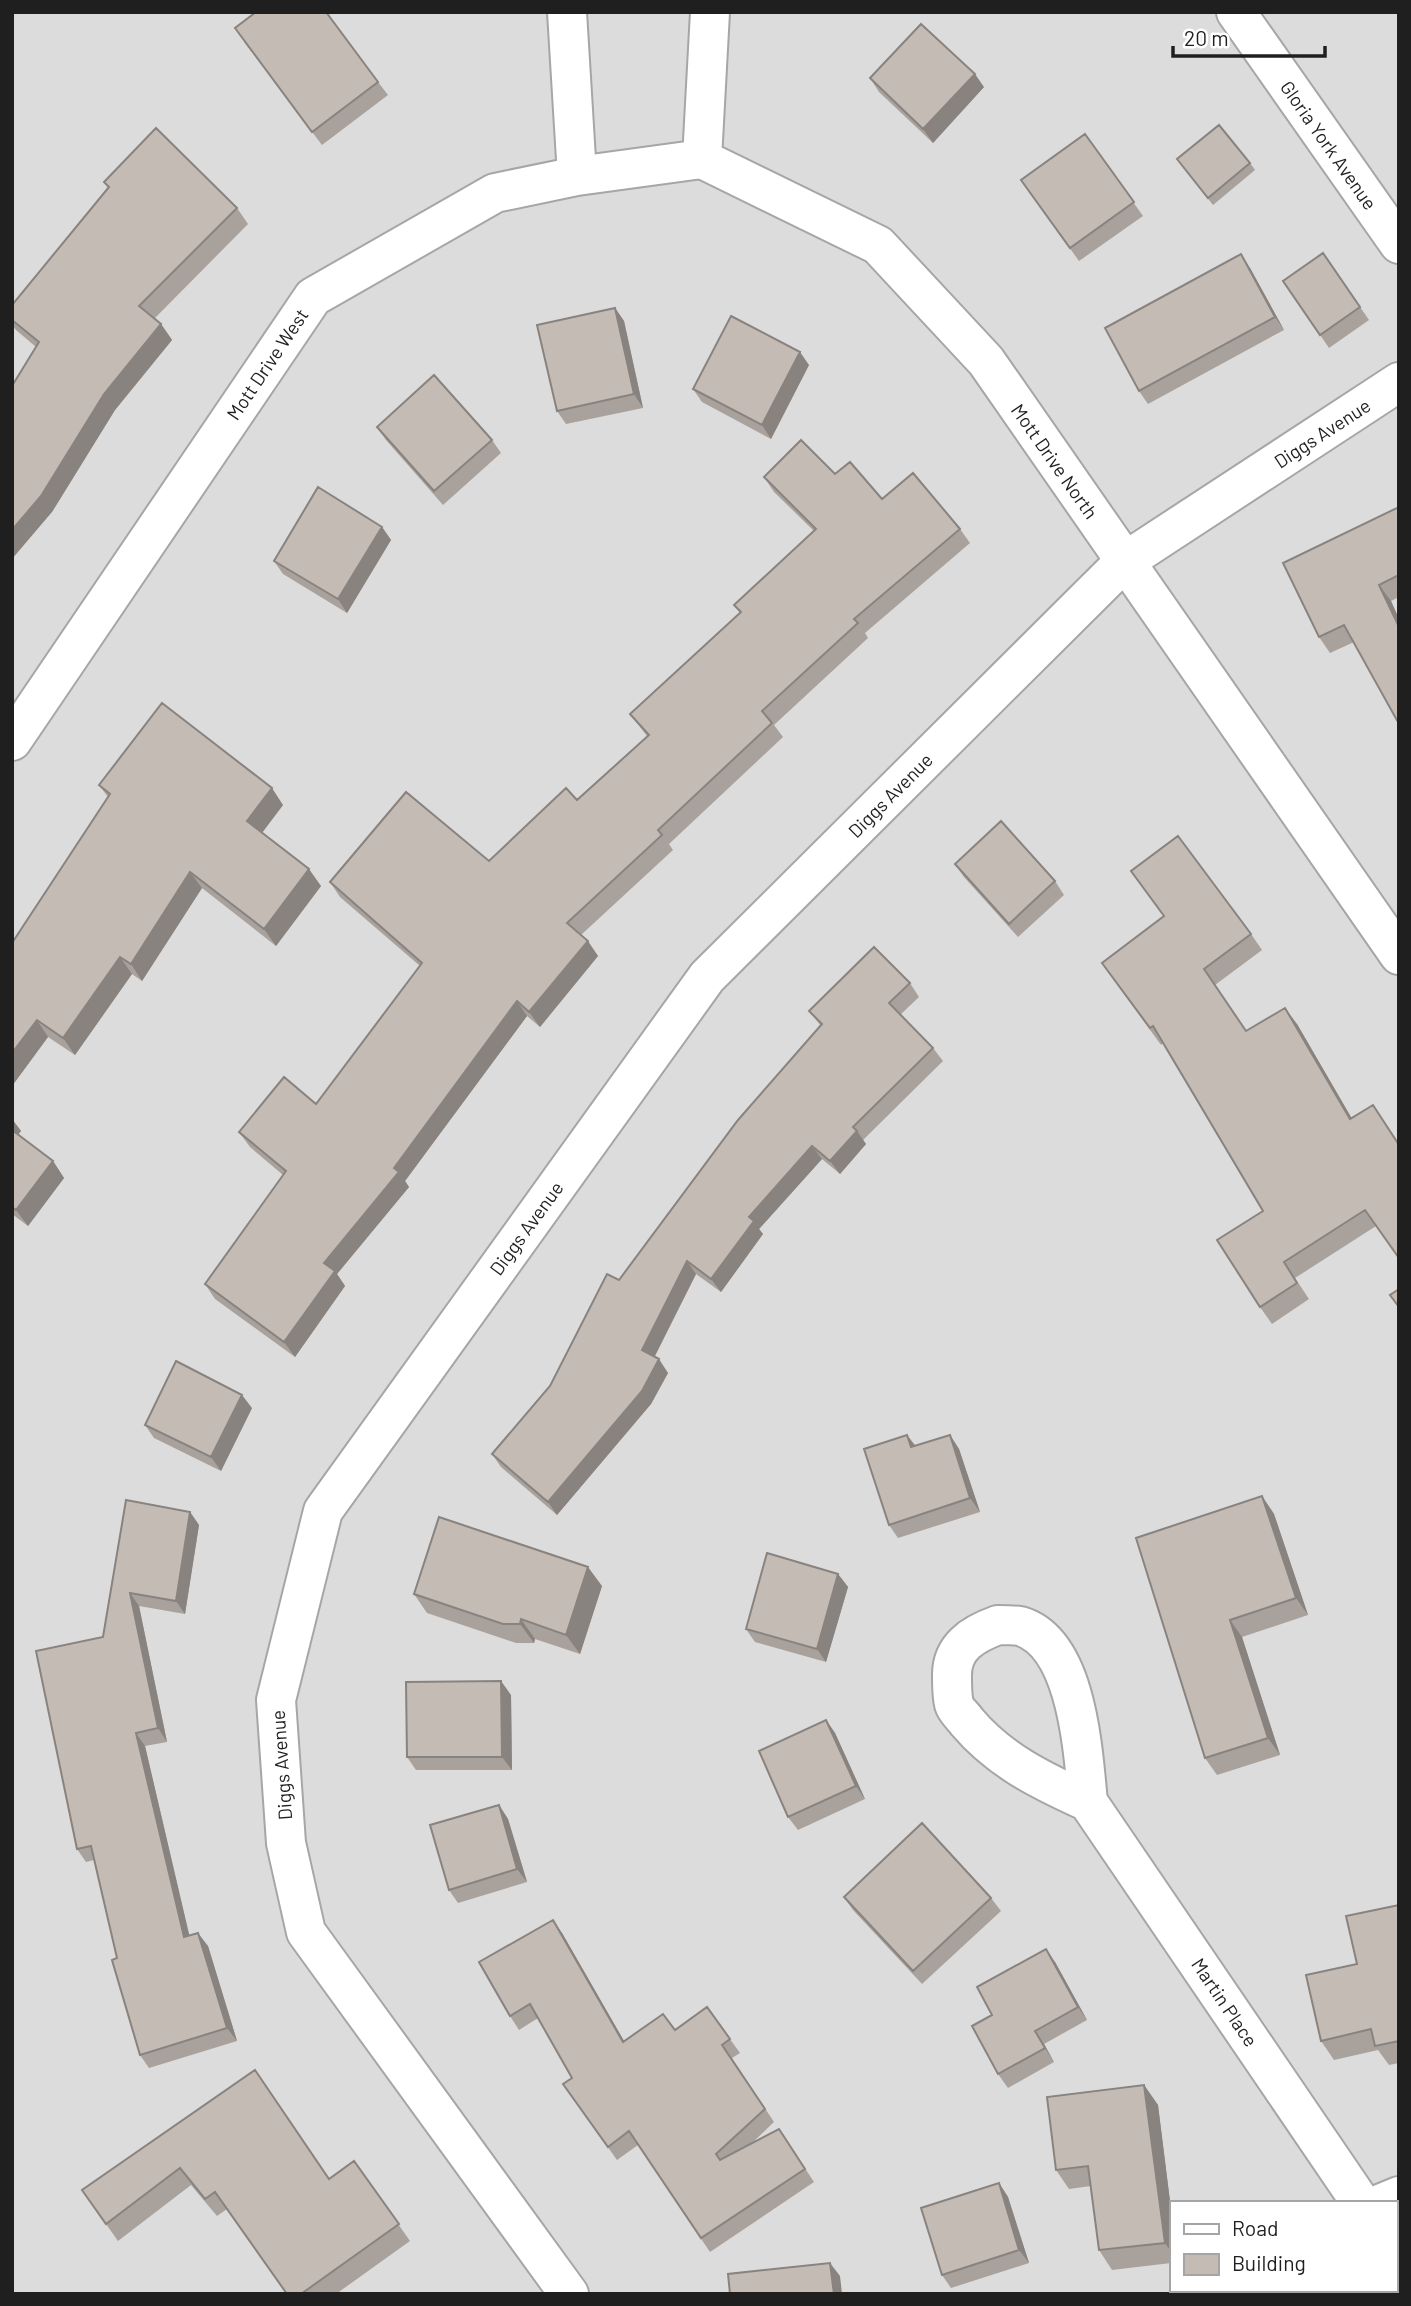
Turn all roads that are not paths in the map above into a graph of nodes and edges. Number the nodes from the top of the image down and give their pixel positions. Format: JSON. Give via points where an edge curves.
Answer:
{"nodes":[{"id":1,"x":567,"y":12,"type":"edge"},
{"id":2,"x":710,"y":12,"type":"edge"},
{"id":3,"x":1236,"y":12,"type":"edge"},
{"id":4,"x":702,"y":159,"type":"junction"},
{"id":5,"x":578,"y":176,"type":"junction"},
{"id":6,"x":1399,"y":244,"type":"edge"},
{"id":7,"x":1399,"y":382,"type":"edge"},
{"id":8,"x":1124,"y":562,"type":"junction"},
{"id":9,"x":12,"y":741,"type":"edge"},
{"id":10,"x":1399,"y":955,"type":"edge"},
{"id":11,"x":1088,"y":1802,"type":"junction"},
{"id":12,"x":1361,"y":2201,"type":"edge"},
{"id":13,"x":569,"y":2294,"type":"edge"}],
"edges":[{"from":1,"to":5,"type":"street"},
{"from":2,"to":4,"type":"street"},
{"from":3,"to":6,"type":"street","name":"Gloria York Avenue"},
{"from":4,"to":5,"type":"street"},
{"from":4,"to":8,"type":"street","name":"Mott Drive North","via":[[878,244],[986,361]]},
{"from":5,"to":9,"type":"street","name":"Mott Drive West","via":[[495,193],[313,297]]},
{"from":7,"to":8,"type":"street","name":"Diggs Avenue"},
{"from":8,"to":10,"type":"street","name":"Mott Drive North"},
{"from":8,"to":13,"type":"street","name":"Diggs Avenue","via":[[707,977],[323,1511],[276,1700],[286,1843],[306,1932]]},
{"from":11,"to":11,"type":"street","name":"Martin Place","via":[[998,1753],[954,1707],[952,1670],[961,1646],[978,1633],[998,1625],[1021,1626],[1059,1659],[1075,1707]]},
{"from":11,"to":12,"type":"street","name":"Martin Place"}]}
